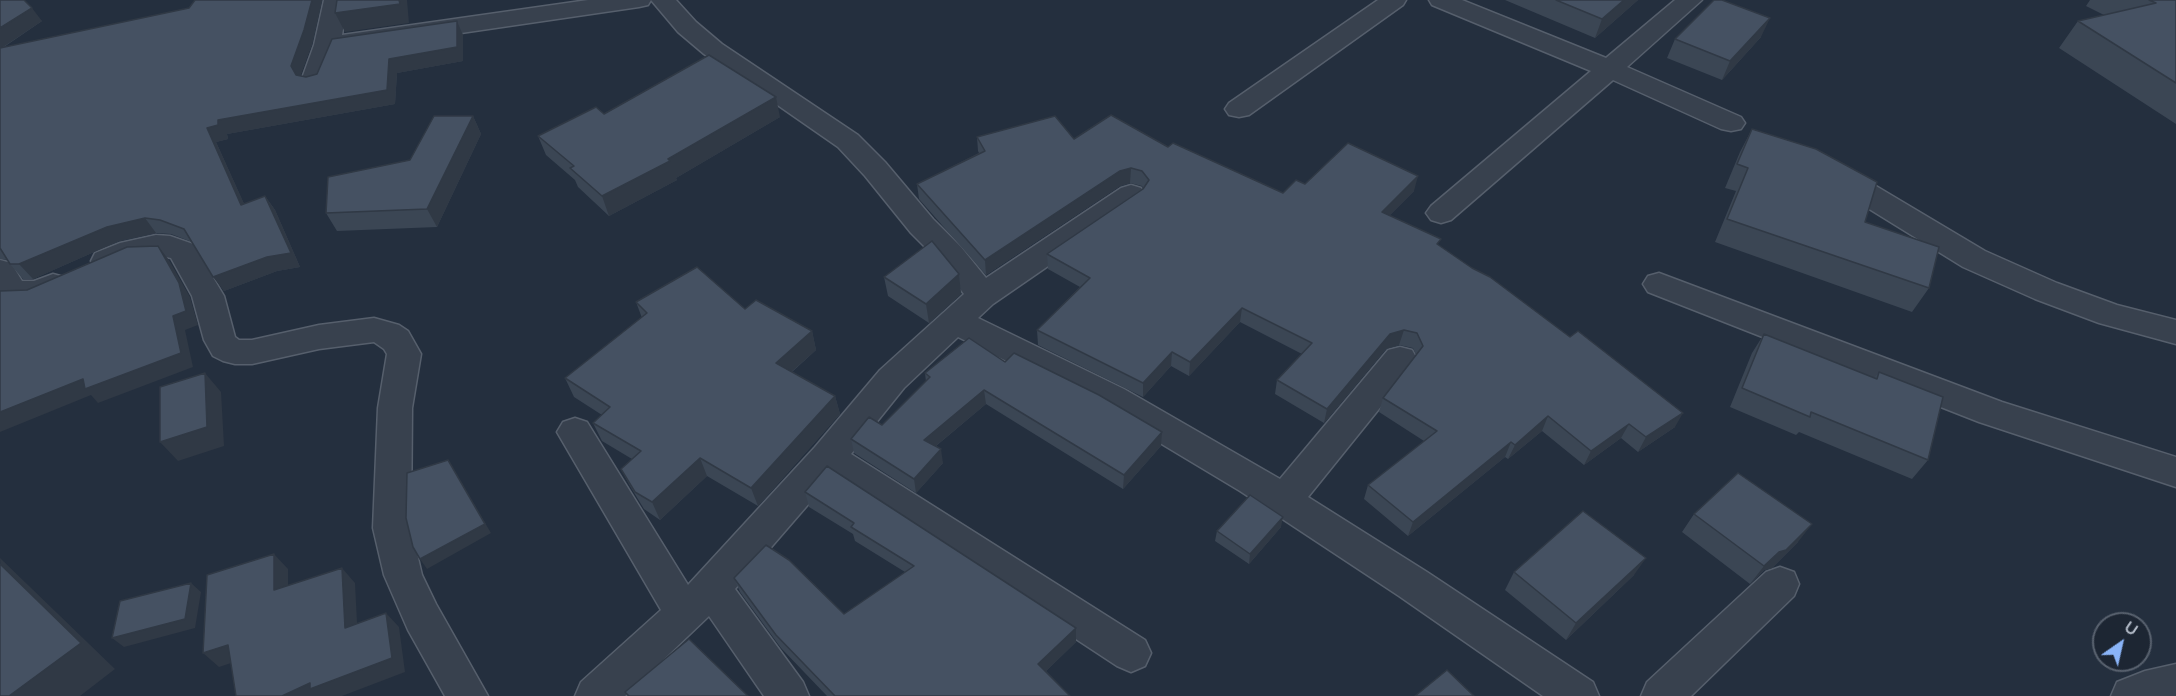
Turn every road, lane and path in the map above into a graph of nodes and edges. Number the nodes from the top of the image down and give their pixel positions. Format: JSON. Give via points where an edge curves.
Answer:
{"nodes":[{"id":1,"x":336,"y":0,"type":"edge"},
{"id":2,"x":639,"y":0,"type":"edge"},
{"id":3,"x":663,"y":0,"type":"edge"},
{"id":4,"x":1394,"y":0,"type":"edge"},
{"id":5,"x":1441,"y":0,"type":"edge"},
{"id":6,"x":1690,"y":0,"type":"edge"},
{"id":7,"x":327,"y":45,"type":"junction"},
{"id":8,"x":1610,"y":69,"type":"junction"},
{"id":9,"x":314,"y":81,"type":"edge"},
{"id":10,"x":1239,"y":109,"type":"dead end"},
{"id":11,"x":1731,"y":123,"type":"dead end"},
{"id":12,"x":1810,"y":161,"type":"edge"},
{"id":13,"x":1131,"y":195,"type":"edge"},
{"id":14,"x":1441,"y":213,"type":"dead end"},
{"id":15,"x":0,"y":271,"type":"edge"},
{"id":16,"x":1659,"y":284,"type":"dead end"},
{"id":17,"x":982,"y":296,"type":"junction"},
{"id":18,"x":955,"y":321,"type":"junction"},
{"id":19,"x":2176,"y":332,"type":"edge"},
{"id":20,"x":1400,"y":359,"type":"dead end"},
{"id":21,"x":575,"y":432,"type":"dead end"},
{"id":22,"x":828,"y":457,"type":"junction"},
{"id":23,"x":2176,"y":472,"type":"edge"},
{"id":24,"x":1284,"y":501,"type":"junction"},
{"id":25,"x":1780,"y":584,"type":"dead end"},
{"id":26,"x":712,"y":588,"type":"junction"},
{"id":27,"x":684,"y":614,"type":"junction"},
{"id":28,"x":1131,"y":653,"type":"dead end"},
{"id":29,"x":2176,"y":683,"type":"edge"},
{"id":30,"x":467,"y":696,"type":"edge"},
{"id":31,"x":596,"y":696,"type":"edge"},
{"id":32,"x":788,"y":696,"type":"edge"},
{"id":33,"x":1578,"y":696,"type":"edge"},
{"id":34,"x":1662,"y":696,"type":"edge"},
{"id":35,"x":2132,"y":696,"type":"edge"}],
"edges":[{"from":1,"to":7,"type":"street"},
{"from":2,"to":7,"type":"street"},
{"from":3,"to":17,"type":"street","via":[[713,49],[848,141],[950,254]]},
{"from":4,"to":10,"type":"street"},
{"from":5,"to":8,"type":"street"},
{"from":6,"to":8,"type":"street"},
{"from":7,"to":9,"type":"street"},
{"from":8,"to":11,"type":"street"},
{"from":8,"to":14,"type":"street"},
{"from":12,"to":19,"type":"street","via":[[1974,259],[2110,315]]},
{"from":13,"to":17,"type":"street"},
{"from":15,"to":30,"type":"street","via":[[14,292],[26,293],[39,291],[131,250],[156,244],[170,246],[182,251],[208,296],[225,348],[252,352],[374,330],[396,340],[404,354],[395,408],[392,528],[404,575],[422,617]]},
{"from":16,"to":23,"type":"street","via":[[1991,412]]},
{"from":17,"to":18,"type":"street"},
{"from":18,"to":22,"type":"street","via":[[892,379]]},
{"from":18,"to":24,"type":"street","via":[[1112,398]]},
{"from":20,"to":24,"type":"street"},
{"from":21,"to":27,"type":"street"},
{"from":22,"to":26,"type":"street"},
{"from":22,"to":28,"type":"street"},
{"from":24,"to":33,"type":"street"},
{"from":25,"to":34,"type":"street"},
{"from":26,"to":27,"type":"street"},
{"from":26,"to":32,"type":"street"},
{"from":27,"to":31,"type":"street"},
{"from":29,"to":35,"type":"street"}]}
